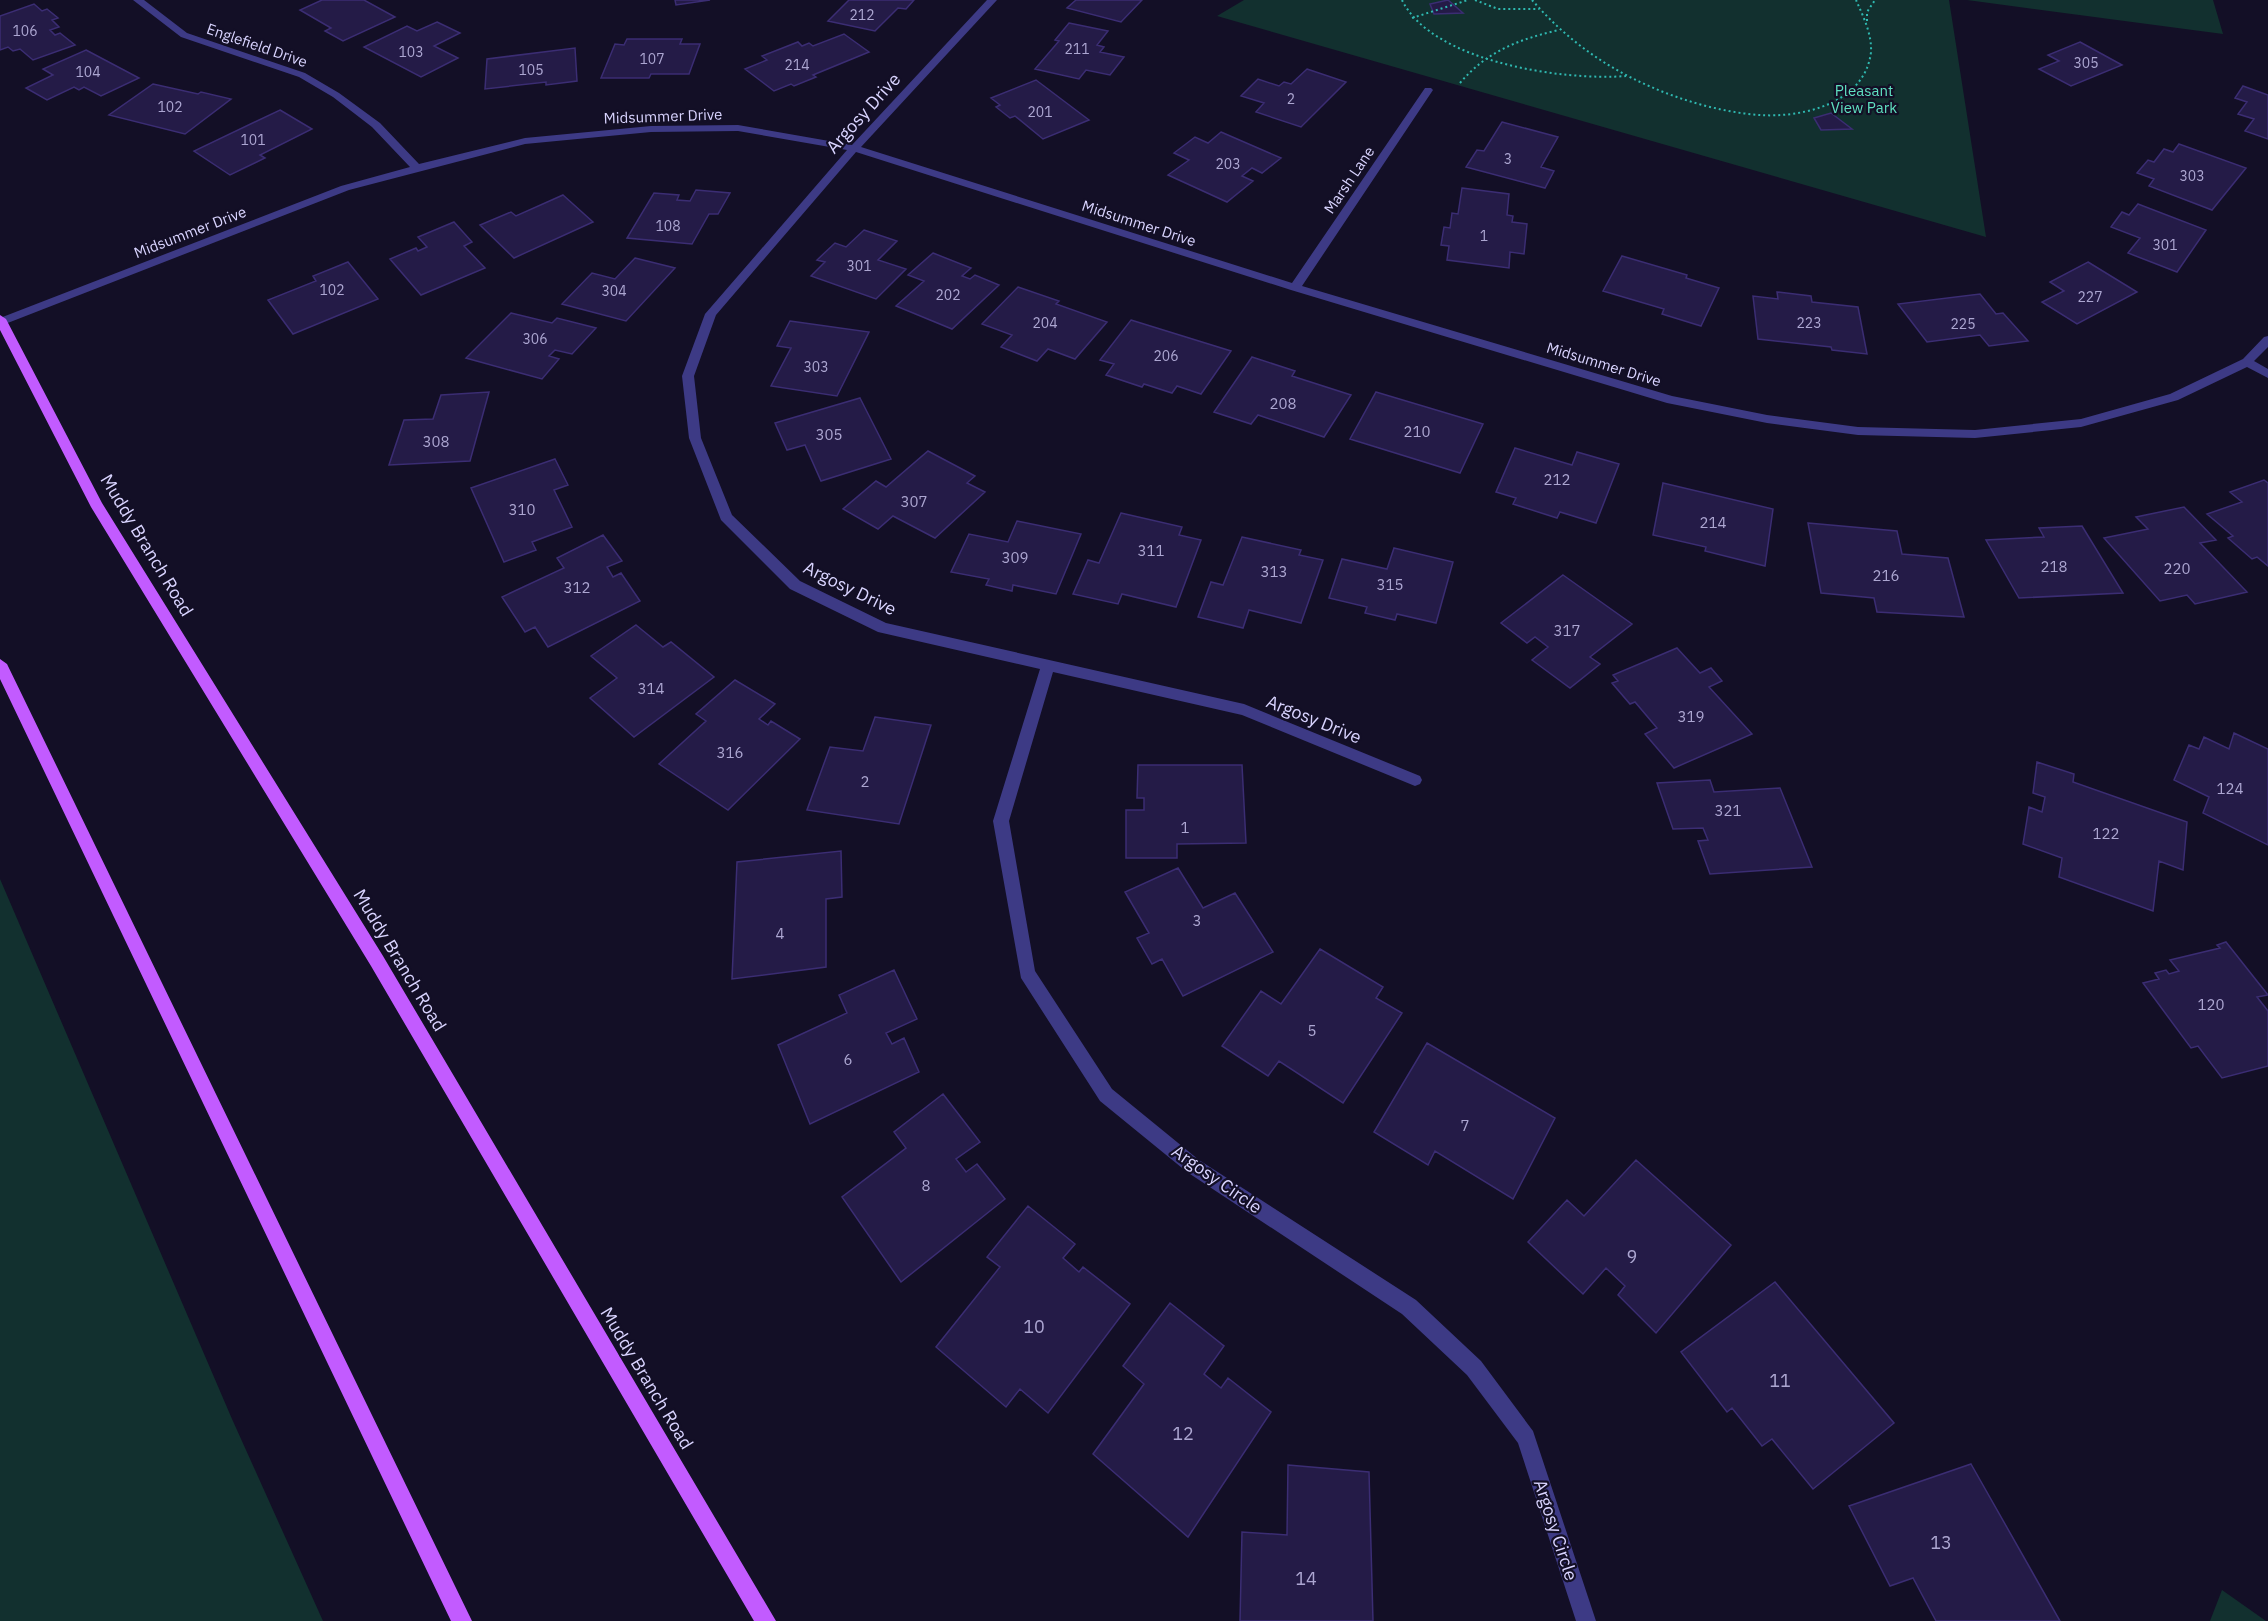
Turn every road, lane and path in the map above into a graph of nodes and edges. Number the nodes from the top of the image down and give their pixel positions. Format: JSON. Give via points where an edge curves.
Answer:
{"nodes":[{"id":1,"x":138,"y":0,"type":"edge"},
{"id":2,"x":992,"y":0,"type":"edge"},
{"id":3,"x":1402,"y":0,"type":"edge"},
{"id":4,"x":1468,"y":0,"type":"edge"},
{"id":5,"x":1474,"y":0,"type":"edge"},
{"id":6,"x":1532,"y":0,"type":"edge"},
{"id":7,"x":1856,"y":0,"type":"edge"},
{"id":8,"x":1875,"y":0,"type":"edge"},
{"id":9,"x":1539,"y":9,"type":"junction"},
{"id":10,"x":1412,"y":18,"type":"junction"},
{"id":11,"x":1867,"y":23,"type":"junction"},
{"id":12,"x":1560,"y":30,"type":"junction"},
{"id":13,"x":1486,"y":56,"type":"junction"},
{"id":14,"x":1628,"y":76,"type":"junction"},
{"id":15,"x":1428,"y":90,"type":"joint"},
{"id":16,"x":854,"y":148,"type":"junction"},
{"id":17,"x":417,"y":168,"type":"junction"},
{"id":18,"x":1295,"y":288,"type":"junction"},
{"id":19,"x":0,"y":321,"type":"edge"},
{"id":20,"x":2268,"y":340,"type":"edge"},
{"id":21,"x":2247,"y":362,"type":"junction"},
{"id":22,"x":2268,"y":374,"type":"edge"},
{"id":23,"x":0,"y":664,"type":"edge"},
{"id":24,"x":1048,"y":667,"type":"junction"},
{"id":25,"x":1415,"y":780,"type":"dead end"},
{"id":26,"x":462,"y":1621,"type":"edge"},
{"id":27,"x":766,"y":1621,"type":"edge"},
{"id":28,"x":1586,"y":1621,"type":"edge"}],
"edges":[{"from":1,"to":17,"type":"street","name":"Englefield Drive","via":[[184,35],[302,75],[336,95],[376,125]]},
{"from":2,"to":16,"type":"street","name":"Argosy Drive"},
{"from":3,"to":10,"type":"path"},
{"from":4,"to":10,"type":"path"},
{"from":5,"to":9,"type":"path","via":[[1497,9]]},
{"from":6,"to":9,"type":"path"},
{"from":7,"to":11,"type":"path"},
{"from":8,"to":11,"type":"path","via":[[1867,12]]},
{"from":9,"to":12,"type":"path"},
{"from":10,"to":13,"type":"path","via":[[1438,38]]},
{"from":11,"to":14,"type":"path","via":[[1871,56],[1864,78],[1838,101],[1811,110],[1779,115],[1737,112],[1669,94]]},
{"from":12,"to":13,"type":"path","via":[[1505,45]]},
{"from":12,"to":14,"type":"path"},
{"from":13,"to":14,"type":"path","via":[[1559,74]]},
{"from":13,"to":15,"type":"path","via":[[1451,96]]},
{"from":15,"to":18,"type":"street","name":"Marsh Lane"},
{"from":16,"to":17,"type":"street","name":"Midsummer Drive","via":[[738,128],[651,129],[525,141]]},
{"from":16,"to":18,"type":"street","name":"Midsummer Drive"},
{"from":16,"to":24,"type":"street","name":"Argosy Drive","via":[[711,314],[688,376],[694,438],[726,517],[795,585],[883,628]]},
{"from":17,"to":19,"type":"street","name":"Midsummer Drive","via":[[345,188]]},
{"from":18,"to":21,"type":"street","name":"Midsummer Drive","via":[[1671,400],[1767,419],[1858,431],[1975,434],[2081,423],[2174,397]]},
{"from":19,"to":27,"type":"main road","name":"Muddy Branch Road","via":[[96,504],[377,961]]},
{"from":20,"to":21,"type":"street","name":"Midsummer Drive"},
{"from":21,"to":22,"type":"street"},
{"from":23,"to":26,"type":"main road"},
{"from":24,"to":25,"type":"street","name":"Argosy Drive","via":[[1244,710]]},
{"from":24,"to":28,"type":"street","name":"Argosy Circle","via":[[1001,821],[1027,973],[1106,1095],[1193,1166],[1409,1307],[1474,1368],[1526,1438]]}]}
